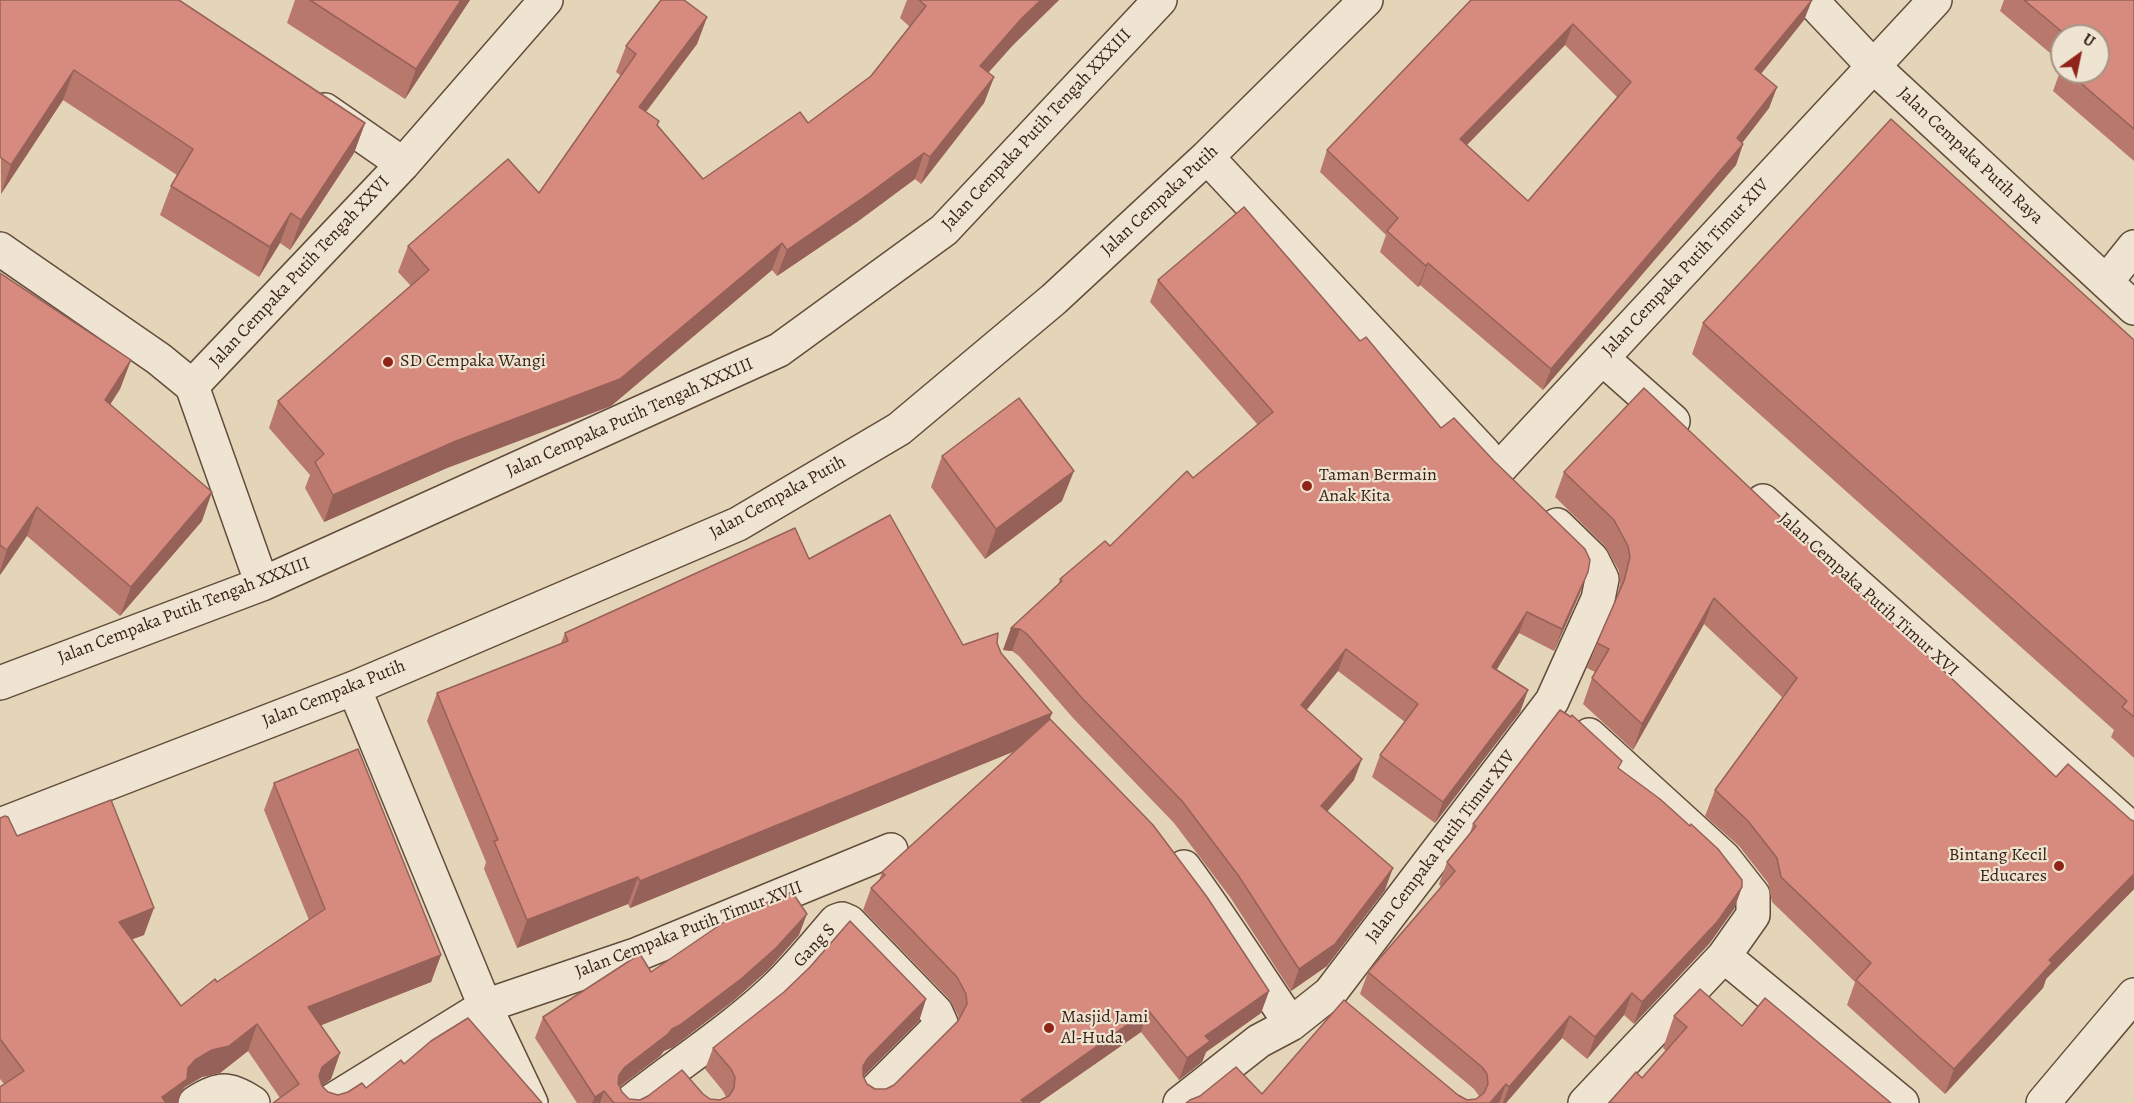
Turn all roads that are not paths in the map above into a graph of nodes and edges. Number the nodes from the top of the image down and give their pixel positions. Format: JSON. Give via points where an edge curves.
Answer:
{"nodes":[{"id":1,"x":546,"y":0,"type":"edge"},
{"id":2,"x":1160,"y":0,"type":"edge"},
{"id":3,"x":1366,"y":0,"type":"edge"},
{"id":4,"x":1811,"y":0,"type":"edge"},
{"id":5,"x":1935,"y":0,"type":"edge"},
{"id":6,"x":1874,"y":67,"type":"junction"},
{"id":7,"x":305,"y":96,"type":"edge"},
{"id":8,"x":1207,"y":157,"type":"junction"},
{"id":9,"x":403,"y":164,"type":"junction"},
{"id":10,"x":2134,"y":247,"type":"edge"},
{"id":11,"x":0,"y":249,"type":"edge"},
{"id":12,"x":2106,"y":282,"type":"junction"},
{"id":13,"x":2134,"y":308,"type":"edge"},
{"id":14,"x":1602,"y":358,"type":"junction"},
{"id":15,"x":192,"y":386,"type":"junction"},
{"id":16,"x":1690,"y":437,"type":"edge"},
{"id":17,"x":1744,"y":484,"type":"edge"},
{"id":18,"x":1516,"y":486,"type":"junction"},
{"id":19,"x":262,"y":584,"type":"junction"},
{"id":20,"x":2,"y":680,"type":"edge"},
{"id":21,"x":354,"y":688,"type":"junction"},
{"id":22,"x":1552,"y":701,"type":"junction"},
{"id":23,"x":0,"y":825,"type":"edge"},
{"id":24,"x":2134,"y":831,"type":"edge"},
{"id":25,"x":1166,"y":843,"type":"edge"},
{"id":26,"x":891,"y":850,"type":"dead end"},
{"id":27,"x":819,"y":879,"type":"junction"},
{"id":28,"x":836,"y":921,"type":"junction"},
{"id":29,"x":1724,"y":956,"type":"junction"},
{"id":30,"x":1330,"y":993,"type":"junction"},
{"id":31,"x":2134,"y":995,"type":"edge"},
{"id":32,"x":485,"y":1006,"type":"junction"},
{"id":33,"x":1356,"y":1015,"type":"edge"},
{"id":34,"x":1291,"y":1024,"type":"junction"},
{"id":35,"x":872,"y":1100,"type":"edge"},
{"id":36,"x":195,"y":1103,"type":"edge"},
{"id":37,"x":253,"y":1103,"type":"edge"},
{"id":38,"x":328,"y":1103,"type":"edge"},
{"id":39,"x":531,"y":1103,"type":"edge"},
{"id":40,"x":629,"y":1103,"type":"edge"},
{"id":41,"x":1179,"y":1103,"type":"edge"},
{"id":42,"x":1585,"y":1103,"type":"edge"},
{"id":43,"x":1902,"y":1103,"type":"edge"},
{"id":44,"x":2043,"y":1103,"type":"edge"}],
"edges":[{"from":1,"to":9,"type":"street","name":"Jalan Cempaka Putih Tengah XXVI"},
{"from":2,"to":19,"type":"street","name":"Jalan Cempaka Putih Tengah XXXIII","via":[[944,230],[779,350]]},
{"from":3,"to":8,"type":"street","name":"Jalan Cempaka Putih"},
{"from":4,"to":6,"type":"street","name":"Jalan Cempaka Putih Raya"},
{"from":5,"to":6,"type":"street","name":"Jalan Cempaka Putih Timur XIV"},
{"from":6,"to":12,"type":"street","name":"Jalan Cempaka Putih Raya"},
{"from":6,"to":14,"type":"street","name":"Jalan Cempaka Putih Timur XIV"},
{"from":7,"to":9,"type":"street"},
{"from":8,"to":18,"type":"street","name":"Jalan Cempaka Putih Timur XIV"},
{"from":8,"to":21,"type":"street","name":"Jalan Cempaka Putih","via":[[1054,299],[899,429],[738,524]]},
{"from":9,"to":15,"type":"street","name":"Jalan Cempaka Putih Tengah XXVI"},
{"from":10,"to":12,"type":"street"},
{"from":11,"to":15,"type":"street"},
{"from":12,"to":13,"type":"street","name":"Jalan Cempaka Putih Raya"},
{"from":14,"to":16,"type":"street"},
{"from":14,"to":18,"type":"street","name":"Jalan Cempaka Putih Timur XIV"},
{"from":15,"to":19,"type":"street"},
{"from":17,"to":24,"type":"street","name":"Jalan Cempaka Putih Timur XVI"},
{"from":18,"to":22,"type":"street","name":"Jalan Cempaka Putih Timur XIV","via":[[1592,559],[1602,579],[1598,599]]},
{"from":19,"to":20,"type":"street","name":"Jalan Cempaka Putih Tengah XXXIII"},
{"from":21,"to":23,"type":"street","name":"Jalan Cempaka Putih"},
{"from":21,"to":32,"type":"street"},
{"from":22,"to":29,"type":"street","via":[[1724,858],[1753,895],[1753,915]]},
{"from":22,"to":30,"type":"street","name":"Jalan Cempaka Putih Timur XIV"},
{"from":25,"to":34,"type":"street","via":[[1215,908]]},
{"from":26,"to":27,"type":"street","name":"Jalan Cempaka Putih Timur XVII"},
{"from":27,"to":28,"type":"street"},
{"from":27,"to":32,"type":"street","name":"Jalan Cempaka Putih Timur XVII","via":[[638,954]]},
{"from":28,"to":35,"type":"street","name":"Gang S","via":[[849,922],[936,1012],[941,1023]]},
{"from":28,"to":40,"type":"street","name":"Gang S","via":[[781,983],[715,1039],[686,1077]]},
{"from":29,"to":42,"type":"street"},
{"from":29,"to":43,"type":"street"},
{"from":30,"to":33,"type":"street"},
{"from":30,"to":34,"type":"street"},
{"from":31,"to":44,"type":"street"},
{"from":32,"to":38,"type":"street","name":"Jalan Cempaka Putih Timur XVII"},
{"from":32,"to":39,"type":"street"},
{"from":34,"to":41,"type":"street","via":[[1259,1041]]},
{"from":36,"to":37,"type":"street","via":[[211,1092],[227,1090]]}]}
